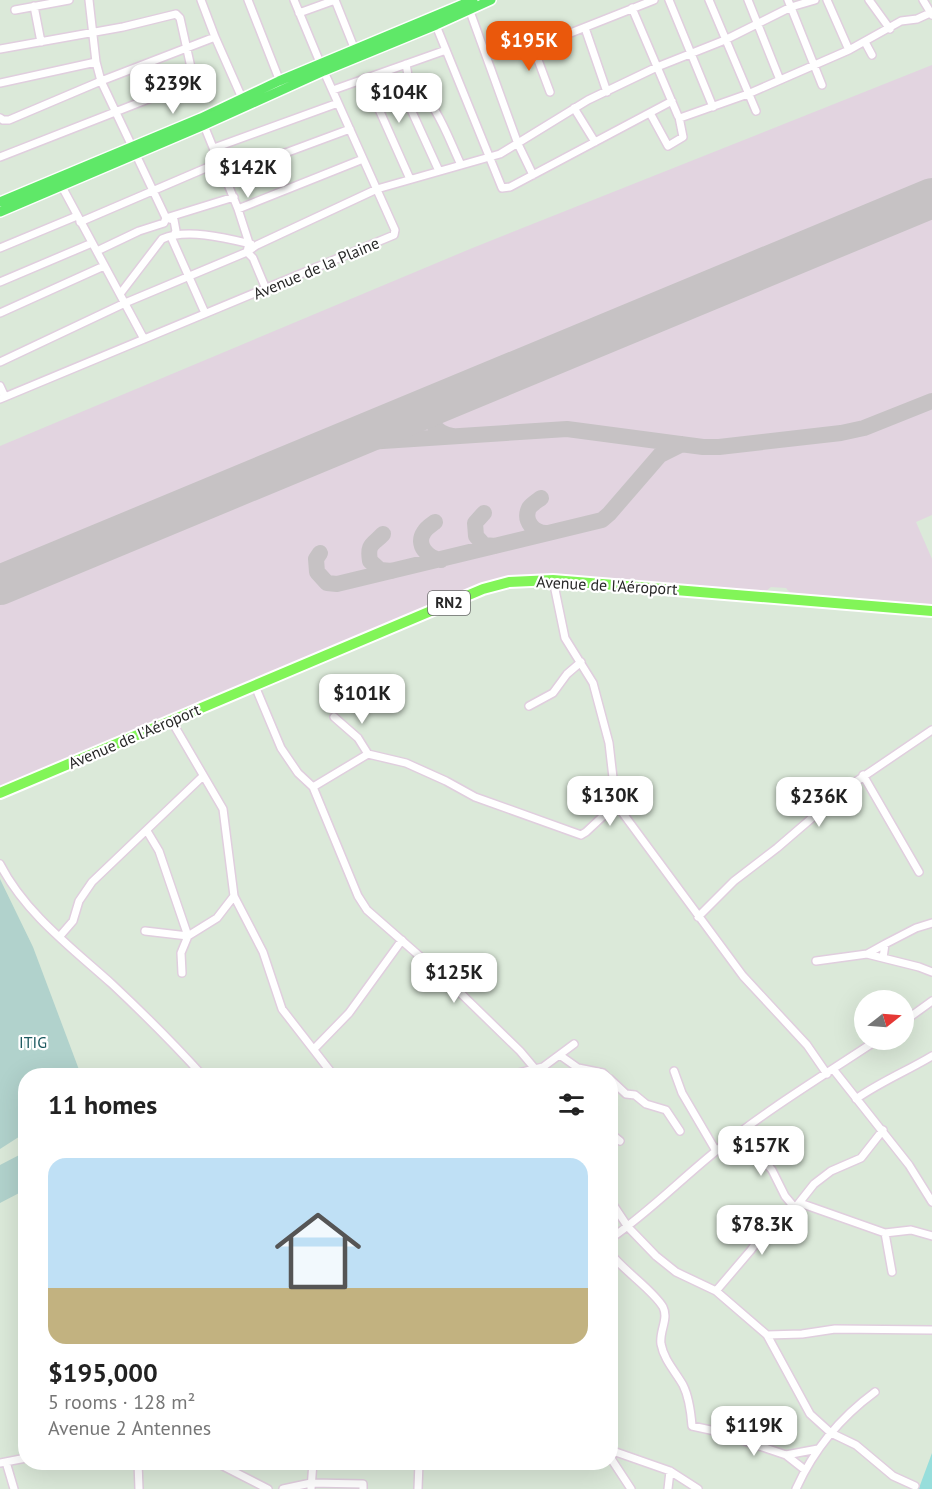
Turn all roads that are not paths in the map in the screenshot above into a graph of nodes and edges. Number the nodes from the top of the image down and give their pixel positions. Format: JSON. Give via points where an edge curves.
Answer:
{"nodes":[{"id":1,"x":69,"y":0,"type":"edge"},
{"id":2,"x":89,"y":0,"type":"edge"},
{"id":3,"x":203,"y":0,"type":"edge"},
{"id":4,"x":248,"y":0,"type":"edge"},
{"id":5,"x":294,"y":0,"type":"edge"},
{"id":6,"x":335,"y":0,"type":"edge"},
{"id":7,"x":447,"y":0,"type":"edge"},
{"id":8,"x":491,"y":0,"type":"edge"},
{"id":9,"x":654,"y":0,"type":"edge"},
{"id":10,"x":669,"y":0,"type":"edge"},
{"id":11,"x":709,"y":0,"type":"edge"},
{"id":12,"x":748,"y":0,"type":"edge"},
{"id":13,"x":815,"y":0,"type":"edge"},
{"id":14,"x":827,"y":0,"type":"edge"},
{"id":15,"x":869,"y":0,"type":"edge"},
{"id":16,"x":922,"y":0,"type":"edge"},
{"id":17,"x":470,"y":4,"type":"edge"},
{"id":18,"x":790,"y":4,"type":"edge"},
{"id":19,"x":34,"y":6,"type":"junction"},
{"id":20,"x":632,"y":9,"type":"junction"},
{"id":21,"x":15,"y":10,"type":"dead end"},
{"id":22,"x":451,"y":10,"type":"junction"},
{"id":23,"x":299,"y":13,"type":"junction"},
{"id":24,"x":931,"y":14,"type":"edge"},
{"id":25,"x":435,"y":22,"type":"junction"},
{"id":26,"x":758,"y":24,"type":"junction"},
{"id":27,"x":585,"y":28,"type":"junction"},
{"id":28,"x":890,"y":29,"type":"junction"},
{"id":29,"x":93,"y":32,"type":"junction"},
{"id":30,"x":215,"y":37,"type":"junction"},
{"id":31,"x":724,"y":40,"type":"junction"},
{"id":32,"x":41,"y":42,"type":"junction"},
{"id":33,"x":865,"y":42,"type":"junction"},
{"id":34,"x":532,"y":44,"type":"junction"},
{"id":35,"x":0,"y":49,"type":"edge"},
{"id":36,"x":187,"y":49,"type":"junction"},
{"id":37,"x":355,"y":50,"type":"junction"},
{"id":38,"x":446,"y":50,"type":"junction"},
{"id":39,"x":849,"y":50,"type":"junction"},
{"id":40,"x":486,"y":54,"type":"junction"},
{"id":41,"x":692,"y":54,"type":"junction"},
{"id":42,"x":872,"y":55,"type":"dead end"},
{"id":43,"x":96,"y":62,"type":"junction"},
{"id":44,"x":406,"y":64,"type":"junction"},
{"id":45,"x":814,"y":65,"type":"junction"},
{"id":46,"x":657,"y":67,"type":"junction"},
{"id":47,"x":322,"y":68,"type":"junction"},
{"id":48,"x":365,"y":78,"type":"junction"},
{"id":49,"x":780,"y":80,"type":"junction"},
{"id":50,"x":101,"y":81,"type":"junction"},
{"id":51,"x":409,"y":81,"type":"junction"},
{"id":52,"x":0,"y":83,"type":"edge"},
{"id":53,"x":281,"y":85,"type":"junction"},
{"id":54,"x":822,"y":85,"type":"dead end"},
{"id":55,"x":333,"y":90,"type":"junction"},
{"id":56,"x":550,"y":92,"type":"dead end"},
{"id":57,"x":607,"y":92,"type":"junction"},
{"id":58,"x":748,"y":94,"type":"junction"},
{"id":59,"x":242,"y":98,"type":"junction"},
{"id":60,"x":672,"y":101,"type":"junction"},
{"id":61,"x":338,"y":103,"type":"junction"},
{"id":62,"x":713,"y":106,"type":"junction"},
{"id":63,"x":574,"y":108,"type":"junction"},
{"id":64,"x":756,"y":111,"type":"dead end"},
{"id":65,"x":115,"y":113,"type":"junction"},
{"id":66,"x":650,"y":113,"type":"junction"},
{"id":67,"x":679,"y":117,"type":"junction"},
{"id":68,"x":0,"y":118,"type":"edge"},
{"id":69,"x":202,"y":122,"type":"junction"},
{"id":70,"x":350,"y":129,"type":"junction"},
{"id":71,"x":595,"y":142,"type":"junction"},
{"id":72,"x":518,"y":144,"type":"junction"},
{"id":73,"x":214,"y":148,"type":"junction"},
{"id":74,"x":134,"y":151,"type":"junction"},
{"id":75,"x":491,"y":157,"type":"junction"},
{"id":76,"x":0,"y":158,"type":"edge"},
{"id":77,"x":363,"y":159,"type":"junction"},
{"id":78,"x":220,"y":162,"type":"junction"},
{"id":79,"x":461,"y":165,"type":"junction"},
{"id":80,"x":439,"y":171,"type":"junction"},
{"id":81,"x":226,"y":175,"type":"junction"},
{"id":82,"x":533,"y":175,"type":"junction"},
{"id":83,"x":410,"y":179,"type":"junction"},
{"id":84,"x":59,"y":182,"type":"junction"},
{"id":85,"x":377,"y":189,"type":"junction"},
{"id":86,"x":154,"y":190,"type":"junction"},
{"id":87,"x":234,"y":197,"type":"junction"},
{"id":88,"x":0,"y":202,"type":"edge"},
{"id":89,"x":238,"y":209,"type":"junction"},
{"id":90,"x":0,"y":212,"type":"edge"},
{"id":91,"x":79,"y":219,"type":"junction"},
{"id":92,"x":165,"y":221,"type":"junction"},
{"id":93,"x":171,"y":236,"type":"junction"},
{"id":94,"x":92,"y":243,"type":"junction"},
{"id":95,"x":253,"y":244,"type":"junction"},
{"id":96,"x":0,"y":248,"type":"edge"},
{"id":97,"x":97,"y":251,"type":"junction"},
{"id":98,"x":247,"y":252,"type":"junction"},
{"id":99,"x":104,"y":266,"type":"junction"},
{"id":100,"x":188,"y":276,"type":"junction"},
{"id":101,"x":0,"y":282,"type":"edge"},
{"id":102,"x":266,"y":289,"type":"junction"},
{"id":103,"x":120,"y":294,"type":"junction"},
{"id":104,"x":126,"y":303,"type":"junction"},
{"id":105,"x":0,"y":313,"type":"edge"},
{"id":106,"x":205,"y":313,"type":"junction"},
{"id":107,"x":144,"y":339,"type":"junction"},
{"id":108,"x":0,"y":362,"type":"edge"},
{"id":109,"x":0,"y":386,"type":"edge"},
{"id":110,"x":2,"y":398,"type":"edge"},
{"id":111,"x":553,"y":580,"type":"junction"},
{"id":112,"x":932,"y":611,"type":"edge"},
{"id":113,"x":581,"y":662,"type":"junction"},
{"id":114,"x":255,"y":686,"type":"junction"},
{"id":115,"x":529,"y":706,"type":"dead end"},
{"id":116,"x":334,"y":717,"type":"dead end"},
{"id":117,"x":171,"y":720,"type":"junction"},
{"id":118,"x":932,"y":730,"type":"edge"},
{"id":119,"x":368,"y":754,"type":"junction"},
{"id":120,"x":863,"y":775,"type":"junction"},
{"id":121,"x":202,"y":777,"type":"junction"},
{"id":122,"x":313,"y":787,"type":"junction"},
{"id":123,"x":0,"y":793,"type":"edge"},
{"id":124,"x":616,"y":804,"type":"junction"},
{"id":125,"x":147,"y":831,"type":"junction"},
{"id":126,"x":0,"y":864,"type":"edge"},
{"id":127,"x":919,"y":872,"type":"dead end"},
{"id":128,"x":234,"y":896,"type":"junction"},
{"id":129,"x":698,"y":917,"type":"junction"},
{"id":130,"x":932,"y":923,"type":"edge"},
{"id":131,"x":145,"y":931,"type":"dead end"},
{"id":132,"x":60,"y":936,"type":"junction"},
{"id":133,"x":188,"y":936,"type":"junction"},
{"id":134,"x":402,"y":940,"type":"junction"},
{"id":135,"x":885,"y":944,"type":"junction"},
{"id":136,"x":867,"y":954,"type":"junction"},
{"id":137,"x":883,"y":958,"type":"junction"},
{"id":138,"x":816,"y":961,"type":"dead end"},
{"id":139,"x":932,"y":972,"type":"edge"},
{"id":140,"x":182,"y":973,"type":"dead end"},
{"id":141,"x":932,"y":1002,"type":"edge"},
{"id":142,"x":914,"y":1014,"type":"edge"},
{"id":143,"x":574,"y":1044,"type":"dead end"},
{"id":144,"x":314,"y":1049,"type":"junction"},
{"id":145,"x":862,"y":1050,"type":"edge"},
{"id":146,"x":561,"y":1056,"type":"junction"},
{"id":147,"x":932,"y":1056,"type":"edge"},
{"id":148,"x":195,"y":1068,"type":"edge"},
{"id":149,"x":328,"y":1068,"type":"edge"},
{"id":150,"x":539,"y":1068,"type":"joint"},
{"id":151,"x":580,"y":1068,"type":"edge"},
{"id":152,"x":674,"y":1071,"type":"dead end"},
{"id":153,"x":830,"y":1071,"type":"junction"},
{"id":154,"x":618,"y":1086,"type":"edge"},
{"id":155,"x":856,"y":1099,"type":"junction"},
{"id":156,"x":883,"y":1130,"type":"junction"},
{"id":157,"x":680,"y":1131,"type":"dead end"},
{"id":158,"x":740,"y":1133,"type":"junction"},
{"id":159,"x":716,"y":1151,"type":"junction"},
{"id":160,"x":932,"y":1202,"type":"edge"},
{"id":161,"x":798,"y":1206,"type":"junction"},
{"id":162,"x":618,"y":1212,"type":"edge"},
{"id":163,"x":628,"y":1227,"type":"junction"},
{"id":164,"x":885,"y":1233,"type":"junction"},
{"id":165,"x":618,"y":1234,"type":"edge"},
{"id":166,"x":932,"y":1236,"type":"edge"},
{"id":167,"x":618,"y":1262,"type":"edge"},
{"id":168,"x":892,"y":1272,"type":"dead end"},
{"id":169,"x":716,"y":1291,"type":"junction"},
{"id":170,"x":932,"y":1329,"type":"edge"},
{"id":171,"x":767,"y":1335,"type":"junction"},
{"id":172,"x":875,"y":1392,"type":"dead end"},
{"id":173,"x":831,"y":1433,"type":"junction"},
{"id":174,"x":818,"y":1449,"type":"junction"},
{"id":175,"x":618,"y":1453,"type":"edge"},
{"id":176,"x":786,"y":1455,"type":"junction"},
{"id":177,"x":18,"y":1460,"type":"edge"},
{"id":178,"x":3,"y":1463,"type":"edge"},
{"id":179,"x":618,"y":1469,"type":"edge"},
{"id":180,"x":138,"y":1470,"type":"edge"},
{"id":181,"x":231,"y":1470,"type":"edge"},
{"id":182,"x":312,"y":1470,"type":"edge"},
{"id":183,"x":419,"y":1470,"type":"edge"},
{"id":184,"x":805,"y":1470,"type":"junction"},
{"id":185,"x":670,"y":1471,"type":"junction"},
{"id":186,"x":311,"y":1486,"type":"edge"},
{"id":187,"x":915,"y":1486,"type":"dead end"},
{"id":188,"x":14,"y":1489,"type":"edge"},
{"id":189,"x":139,"y":1489,"type":"edge"},
{"id":190,"x":268,"y":1489,"type":"edge"},
{"id":191,"x":283,"y":1489,"type":"edge"},
{"id":192,"x":363,"y":1489,"type":"edge"},
{"id":193,"x":418,"y":1489,"type":"edge"},
{"id":194,"x":631,"y":1489,"type":"edge"},
{"id":195,"x":668,"y":1489,"type":"edge"},
{"id":196,"x":698,"y":1489,"type":"edge"},
{"id":197,"x":796,"y":1489,"type":"edge"}],
"edges":[{"from":1,"to":19,"type":"street"},
{"from":2,"to":29,"type":"street"},
{"from":3,"to":30,"type":"street"},
{"from":4,"to":53,"type":"street"},
{"from":5,"to":23,"type":"street","name":"Avenue de la Plaine"},
{"from":6,"to":23,"type":"street"},
{"from":6,"to":37,"type":"street"},
{"from":7,"to":22,"type":"street"},
{"from":8,"to":17,"type":"main road"},
{"from":9,"to":20,"type":"street"},
{"from":10,"to":41,"type":"street"},
{"from":11,"to":31,"type":"street"},
{"from":12,"to":26,"type":"street"},
{"from":13,"to":18,"type":"street"},
{"from":14,"to":39,"type":"street"},
{"from":15,"to":28,"type":"street"},
{"from":16,"to":24,"type":"street"},
{"from":17,"to":22,"type":"main road"},
{"from":17,"to":25,"type":"main road"},
{"from":17,"to":40,"type":"street"},
{"from":18,"to":26,"type":"street"},
{"from":18,"to":45,"type":"street"},
{"from":19,"to":21,"type":"street"},
{"from":19,"to":32,"type":"street"},
{"from":20,"to":27,"type":"street"},
{"from":20,"to":46,"type":"street"},
{"from":22,"to":25,"type":"main road"},
{"from":23,"to":47,"type":"street","name":"Avenue de la Plaine"},
{"from":24,"to":28,"type":"street","via":[[901,21]]},
{"from":25,"to":37,"type":"main road"},
{"from":25,"to":38,"type":"street"},
{"from":25,"to":47,"type":"main road"},
{"from":26,"to":31,"type":"street"},
{"from":26,"to":49,"type":"street"},
{"from":27,"to":34,"type":"street"},
{"from":27,"to":57,"type":"street"},
{"from":28,"to":33,"type":"street"},
{"from":29,"to":32,"type":"street"},
{"from":29,"to":36,"type":"street","via":[[176,14]]},
{"from":29,"to":43,"type":"street"},
{"from":30,"to":36,"type":"street"},
{"from":30,"to":59,"type":"street"},
{"from":31,"to":41,"type":"street"},
{"from":31,"to":58,"type":"street"},
{"from":32,"to":35,"type":"street"},
{"from":33,"to":39,"type":"street"},
{"from":33,"to":42,"type":"street"},
{"from":34,"to":40,"type":"street"},
{"from":34,"to":56,"type":"street"},
{"from":36,"to":50,"type":"street"},
{"from":36,"to":65,"type":"street","via":[[193,83]]},
{"from":37,"to":47,"type":"main road"},
{"from":38,"to":44,"type":"street"},
{"from":38,"to":75,"type":"street"},
{"from":39,"to":45,"type":"street"},
{"from":40,"to":72,"type":"street"},
{"from":41,"to":46,"type":"street"},
{"from":41,"to":62,"type":"street"},
{"from":43,"to":50,"type":"street"},
{"from":43,"to":52,"type":"street"},
{"from":44,"to":48,"type":"street"},
{"from":44,"to":51,"type":"street"},
{"from":45,"to":49,"type":"street"},
{"from":45,"to":54,"type":"street"},
{"from":46,"to":57,"type":"street"},
{"from":46,"to":60,"type":"street"},
{"from":47,"to":53,"type":"main road"},
{"from":47,"to":55,"type":"street","name":"Avenue de la Plaine"},
{"from":48,"to":55,"type":"street"},
{"from":48,"to":83,"type":"street"},
{"from":49,"to":58,"type":"street"},
{"from":50,"to":65,"type":"street"},
{"from":50,"to":68,"type":"street","via":[[9,120]]},
{"from":51,"to":79,"type":"street","via":[[434,106]]},
{"from":51,"to":80,"type":"street","via":[[408,103]]},
{"from":53,"to":59,"type":"main road"},
{"from":53,"to":69,"type":"main road"},
{"from":55,"to":61,"type":"street","name":"Avenue de la Plaine"},
{"from":57,"to":63,"type":"street"},
{"from":58,"to":62,"type":"street"},
{"from":58,"to":64,"type":"street"},
{"from":59,"to":69,"type":"main road"},
{"from":60,"to":66,"type":"street"},
{"from":60,"to":67,"type":"street"},
{"from":61,"to":70,"type":"street","name":"Avenue de la Plaine"},
{"from":61,"to":73,"type":"street"},
{"from":62,"to":67,"type":"street"},
{"from":63,"to":71,"type":"street"},
{"from":63,"to":72,"type":"street"},
{"from":65,"to":74,"type":"street"},
{"from":65,"to":76,"type":"street"},
{"from":66,"to":67,"type":"street","via":[[668,146],[682,137]]},
{"from":66,"to":71,"type":"street"},
{"from":69,"to":73,"type":"street"},
{"from":69,"to":74,"type":"main road"},
{"from":70,"to":77,"type":"street","name":"Avenue de la Plaine"},
{"from":70,"to":81,"type":"street"},
{"from":71,"to":82,"type":"street"},
{"from":72,"to":75,"type":"street"},
{"from":72,"to":82,"type":"street"},
{"from":73,"to":78,"type":"street"},
{"from":74,"to":84,"type":"main road"},
{"from":74,"to":86,"type":"street"},
{"from":75,"to":79,"type":"street"},
{"from":75,"to":82,"type":"street","via":[[502,188]]},
{"from":77,"to":85,"type":"street","name":"Avenue de la Plaine"},
{"from":77,"to":89,"type":"street"},
{"from":78,"to":81,"type":"street"},
{"from":78,"to":86,"type":"street"},
{"from":79,"to":80,"type":"street"},
{"from":80,"to":83,"type":"street"},
{"from":81,"to":87,"type":"street"},
{"from":83,"to":85,"type":"street"},
{"from":84,"to":88,"type":"main road"},
{"from":84,"to":90,"type":"main road"},
{"from":84,"to":91,"type":"street"},
{"from":85,"to":95,"type":"street"},
{"from":85,"to":102,"type":"street","name":"Avenue de la Plaine","via":[[394,235]]},
{"from":86,"to":91,"type":"street"},
{"from":86,"to":92,"type":"street"},
{"from":87,"to":89,"type":"street"},
{"from":87,"to":92,"type":"street"},
{"from":89,"to":95,"type":"street"},
{"from":91,"to":94,"type":"street"},
{"from":91,"to":96,"type":"street"},
{"from":92,"to":93,"type":"street","via":[[166,234]]},
{"from":92,"to":93,"type":"street","via":[[174,220],[176,227]]},
{"from":92,"to":97,"type":"street"},
{"from":93,"to":95,"type":"street","via":[[182,233]]},
{"from":93,"to":100,"type":"street"},
{"from":93,"to":103,"type":"street","via":[[162,239]]},
{"from":94,"to":97,"type":"street"},
{"from":94,"to":101,"type":"street"},
{"from":95,"to":98,"type":"street"},
{"from":97,"to":99,"type":"street"},
{"from":98,"to":100,"type":"street"},
{"from":98,"to":102,"type":"street"},
{"from":99,"to":103,"type":"street"},
{"from":99,"to":105,"type":"street"},
{"from":100,"to":104,"type":"street"},
{"from":100,"to":106,"type":"street"},
{"from":102,"to":106,"type":"street","name":"Avenue de la Plaine"},
{"from":103,"to":104,"type":"street"},
{"from":104,"to":107,"type":"street"},
{"from":104,"to":108,"type":"street"},
{"from":106,"to":107,"type":"street","name":"Avenue de la Plaine"},
{"from":107,"to":110,"type":"street","name":"Avenue de la Plaine"},
{"from":109,"to":110,"type":"street"},
{"from":111,"to":112,"type":"highway","name":"Avenue de l'Aéroport","number":"RN2"},
{"from":111,"to":113,"type":"street","via":[[565,638]]},
{"from":111,"to":114,"type":"highway","name":"Avenue de l'Aéroport","number":"RN2","via":[[509,582],[483,589]]},
{"from":113,"to":115,"type":"street","via":[[553,693]]},
{"from":113,"to":124,"type":"street","via":[[593,683],[609,743]]},
{"from":114,"to":117,"type":"highway","name":"Avenue de l'Aéroport","number":"RN2"},
{"from":114,"to":122,"type":"street","via":[[281,748]]},
{"from":116,"to":119,"type":"street","via":[[358,738]]},
{"from":117,"to":121,"type":"street"},
{"from":117,"to":123,"type":"highway","name":"Avenue de l'Aéroport","number":"RN2"},
{"from":118,"to":120,"type":"street"},
{"from":119,"to":122,"type":"street"},
{"from":119,"to":124,"type":"street","via":[[406,763],[475,797],[581,834]]},
{"from":120,"to":127,"type":"street"},
{"from":120,"to":129,"type":"street","via":[[734,880]]},
{"from":121,"to":125,"type":"street"},
{"from":121,"to":128,"type":"street","via":[[224,815]]},
{"from":122,"to":134,"type":"street","via":[[363,904]]},
{"from":124,"to":129,"type":"street"},
{"from":125,"to":132,"type":"street","via":[[92,882],[79,901],[73,921]]},
{"from":125,"to":133,"type":"street","via":[[159,851]]},
{"from":126,"to":132,"type":"street","via":[[16,891]]},
{"from":128,"to":133,"type":"street","via":[[217,918]]},
{"from":128,"to":144,"type":"street","via":[[263,952],[282,1009]]},
{"from":129,"to":153,"type":"street","via":[[743,976]]},
{"from":130,"to":135,"type":"street"},
{"from":131,"to":133,"type":"street"},
{"from":132,"to":148,"type":"street"},
{"from":133,"to":140,"type":"street","via":[[181,953]]},
{"from":134,"to":144,"type":"street","via":[[349,1013]]},
{"from":134,"to":150,"type":"street"},
{"from":135,"to":136,"type":"street"},
{"from":135,"to":137,"type":"street"},
{"from":136,"to":137,"type":"street"},
{"from":136,"to":138,"type":"street"},
{"from":137,"to":139,"type":"street"},
{"from":141,"to":142,"type":"street"},
{"from":143,"to":146,"type":"street"},
{"from":144,"to":149,"type":"street"},
{"from":145,"to":153,"type":"street"},
{"from":146,"to":150,"type":"street"},
{"from":146,"to":151,"type":"street"},
{"from":147,"to":155,"type":"street"},
{"from":152,"to":159,"type":"street","via":[[682,1093]]},
{"from":153,"to":155,"type":"street"},
{"from":153,"to":158,"type":"street"},
{"from":154,"to":157,"type":"street","via":[[646,1104],[666,1110]]},
{"from":155,"to":156,"type":"street"},
{"from":156,"to":160,"type":"street"},
{"from":156,"to":161,"type":"street","via":[[861,1158],[831,1171]]},
{"from":158,"to":159,"type":"street"},
{"from":158,"to":161,"type":"street","via":[[772,1170],[785,1196]]},
{"from":159,"to":163,"type":"street"},
{"from":161,"to":164,"type":"street"},
{"from":161,"to":169,"type":"street","via":[[766,1229]]},
{"from":162,"to":163,"type":"street"},
{"from":163,"to":165,"type":"street"},
{"from":163,"to":169,"type":"street","via":[[676,1272]]},
{"from":164,"to":166,"type":"street","via":[[910,1230]]},
{"from":164,"to":168,"type":"street"},
{"from":167,"to":176,"type":"street","via":[[665,1312],[660,1340],[667,1361],[686,1392],[692,1426]]},
{"from":169,"to":171,"type":"street"},
{"from":170,"to":171,"type":"street","via":[[835,1329]]},
{"from":171,"to":173,"type":"street","via":[[805,1407]]},
{"from":172,"to":173,"type":"street"},
{"from":173,"to":174,"type":"street"},
{"from":173,"to":187,"type":"street","via":[[851,1442],[893,1476]]},
{"from":174,"to":176,"type":"street"},
{"from":174,"to":184,"type":"street"},
{"from":175,"to":185,"type":"street"},
{"from":176,"to":184,"type":"street"},
{"from":177,"to":178,"type":"street"},
{"from":178,"to":188,"type":"street"},
{"from":179,"to":194,"type":"street"},
{"from":180,"to":189,"type":"street"},
{"from":181,"to":190,"type":"street"},
{"from":182,"to":186,"type":"street"},
{"from":183,"to":193,"type":"street"},
{"from":184,"to":197,"type":"street"},
{"from":185,"to":195,"type":"street"},
{"from":185,"to":196,"type":"street"},
{"from":186,"to":191,"type":"street"},
{"from":186,"to":192,"type":"street","via":[[363,1484]]}]}
